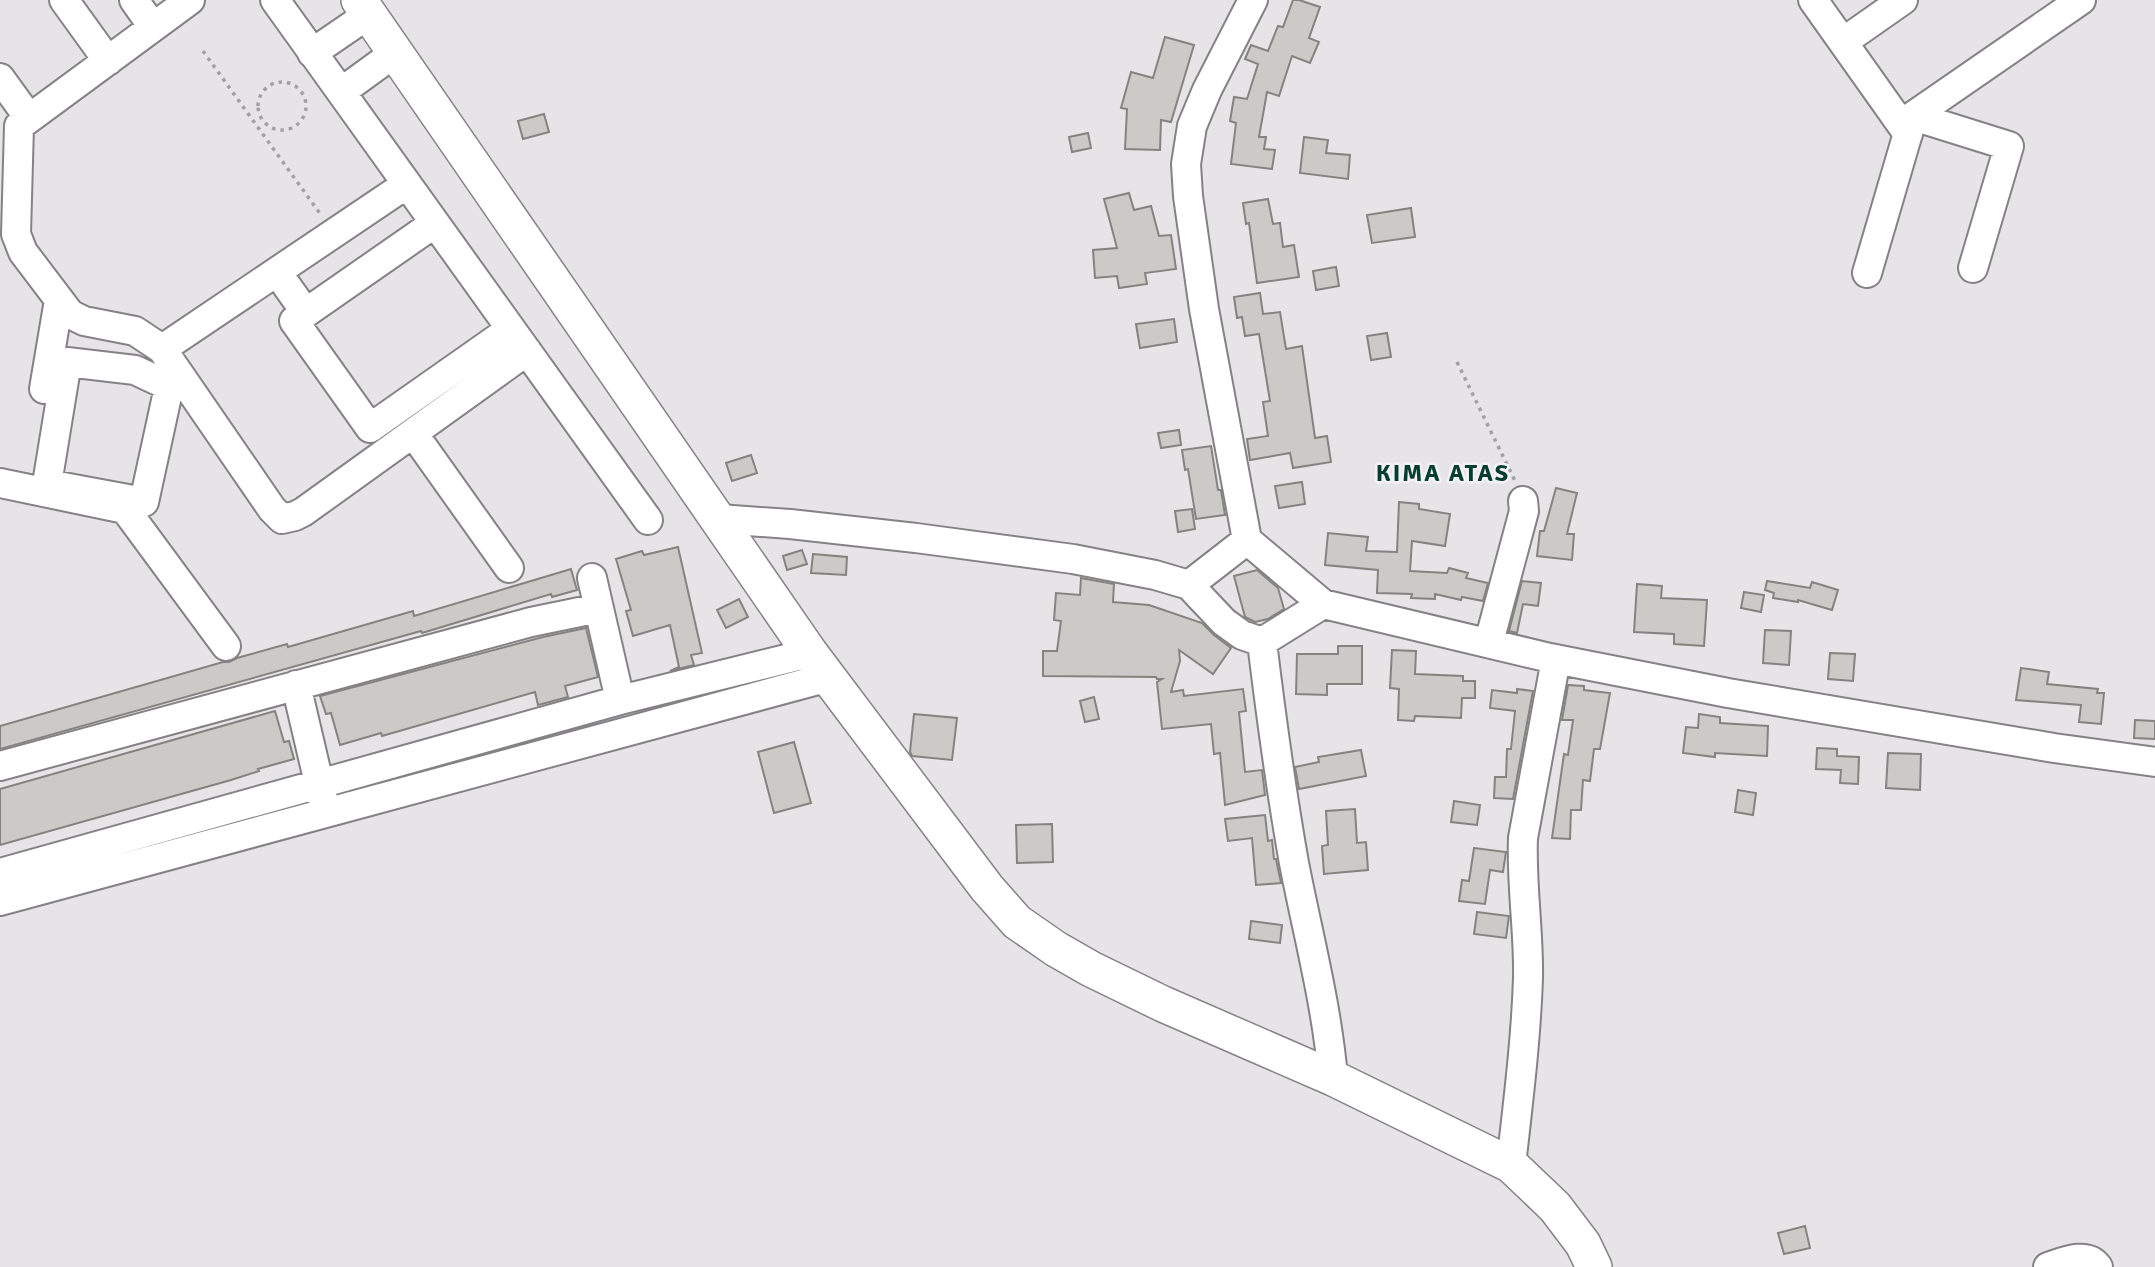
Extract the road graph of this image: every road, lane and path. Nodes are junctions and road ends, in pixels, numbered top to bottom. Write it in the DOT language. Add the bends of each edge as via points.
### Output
graph roads {
  1 [pos="64,0"];
  2 [pos="131,0"];
  3 [pos="190,0"];
  4 [pos="275,0"];
  5 [pos="1253,0"];
  6 [pos="1814,0"];
  7 [pos="1903,0"];
  8 [pos="2081,0"];
  9 [pos="364,7"];
  10 [pos="153,27"];
  11 [pos="1843,42"];
  12 [pos="203,51"];
  13 [pos="396,52"];
  14 [pos="312,53"];
  15 [pos="108,61"];
  16 [pos="0,78"];
  17 [pos="341,92"];
  18 [pos="16,121"];
  19 [pos="262,121"];
  20 [pos="258,125"];
  21 [pos="1910,125"];
  22 [pos="407,184"];
  23 [pos="322,217"];
  24 [pos="435,223"];
  25 [pos="8,233"];
  26 [pos="1973,268"];
  27 [pos="277,272"];
  28 [pos="1867,273"];
  29 [pos="59,300"];
  30 [pos="306,313"];
  31 [pos="93,323"];
  32 [pos="519,340"];
  33 [pos="1457,362"];
  34 [pos="76,371"];
  35 [pos="168,374"];
  36 [pos="382,419"];
  37 [pos="406,438"];
  38 [pos="0,483"];
  39 [pos="27,488"];
  40 [pos="1523,500"];
  41 [pos="719,519"];
  42 [pos="648,520"];
  43 [pos="1247,540"];
  44 [pos="509,568"];
  45 [pos="592,578"];
  46 [pos="1189,585"];
  47 [pos="1323,604"];
  48 [pos="599,608"];
  49 [pos="1262,642"];
  50 [pos="1489,642"];
  51 [pos="226,646"];
  52 [pos="1556,659"];
  53 [pos="819,665"];
  54 [pos="296,685"];
  55 [pos="620,700"];
  56 [pos="2155,762"];
  57 [pos="0,766"];
  58 [pos="319,783"];
  59 [pos="326,813"];
  60 [pos="19,877"];
  61 [pos="0,901"];
  62 [pos="1333,1078"];
  63 [pos="1511,1165"];
  64 [pos="1594,1267"];
  65 [pos="2048,1267"];
  66 [pos="2098,1267"];
  1 -- 15 [label="street"];
  2 -- 10 [label="street"];
  3 -- 10 [label="street"];
  4 -- 14 [label="street"];
  5 -- 43 [label="street" via="1192,126 1186,164 1204,309"];
  6 -- 11 [label="street"];
  7 -- 11 [label="street"];
  8 -- 21 [label="street"];
  9 -- 13 [label="main road"];
  9 -- 14 [label="street"];
  10 -- 15 [label="street"];
  11 -- 21 [label="street"];
  12 -- 20 [label="path"];
  13 -- 17 [label="street"];
  13 -- 41 [label="main road"];
  14 -- 17 [label="street"];
  15 -- 18 [label="street"];
  16 -- 18 [label="street"];
  17 -- 22 [label="street"];
  18 -- 25 [label="street"];
  19 -- 19 [label="path" via="257,106 267,86 282,81 302,91 307,105 297,125 283,130"];
  19 -- 20 [label="path"];
  20 -- 23 [label="path"];
  21 -- 26 [label="street" via="2009,146"];
  21 -- 28 [label="street"];
  22 -- 24 [label="street"];
  22 -- 27 [label="street"];
  24 -- 30 [label="street"];
  24 -- 32 [label="street"];
  25 -- 29 [label="street"];
  27 -- 30 [label="street"];
  27 -- 35 [label="street"];
  29 -- 31 [label="street" via="69,314"];
  29 -- 39 [label="street"];
  30 -- 36 [label="street" via="294,321 370,428"];
  31 -- 34 [label="street"];
  31 -- 35 [label="street" via="135,331"];
  32 -- 36 [label="street"];
  32 -- 37 [label="street"];
  32 -- 42 [label="street"];
  33 -- 40 [label="path"];
  34 -- 35 [label="street"];
  34 -- 35 [label="street" via="47,484 144,502"];
  35 -- 37 [label="street" via="282,519 303,512"];
  36 -- 37 [label="street"];
  37 -- 44 [label="street"];
  38 -- 39 [label="street"];
  39 -- 51 [label="street" via="125,509"];
  40 -- 50 [label="street" via="1524,511"];
  41 -- 46 [label="street" via="1073,559"];
  41 -- 53 [label="main road"];
  43 -- 46 [label="street"];
  43 -- 47 [label="street"];
  45 -- 48 [label="street"];
  46 -- 49 [label="street" via="1224,622"];
  47 -- 49 [label="street"];
  47 -- 50 [label="street"];
  48 -- 54 [label="street"];
  48 -- 55 [label="street"];
  49 -- 62 [label="street" via="1294,863"];
  50 -- 52 [label="street"];
  52 -- 56 [label="street" via="1728,693"];
  52 -- 63 [label="street" via="1523,838 1528,977"];
  53 -- 55 [label="street"];
  53 -- 59 [label="street"];
  53 -- 62 [label="main road" via="1017,922 1091,969"];
  54 -- 57 [label="street"];
  54 -- 58 [label="street"];
  55 -- 58 [label="street"];
  58 -- 59 [label="street"];
  58 -- 60 [label="street"];
  59 -- 60 [label="street"];
  60 -- 61 [label="street"];
  62 -- 63 [label="main road"];
  63 -- 64 [label="main road" via="1555,1208 1583,1244"];
  65 -- 66 [label="street" via="2086,1258"];
}
